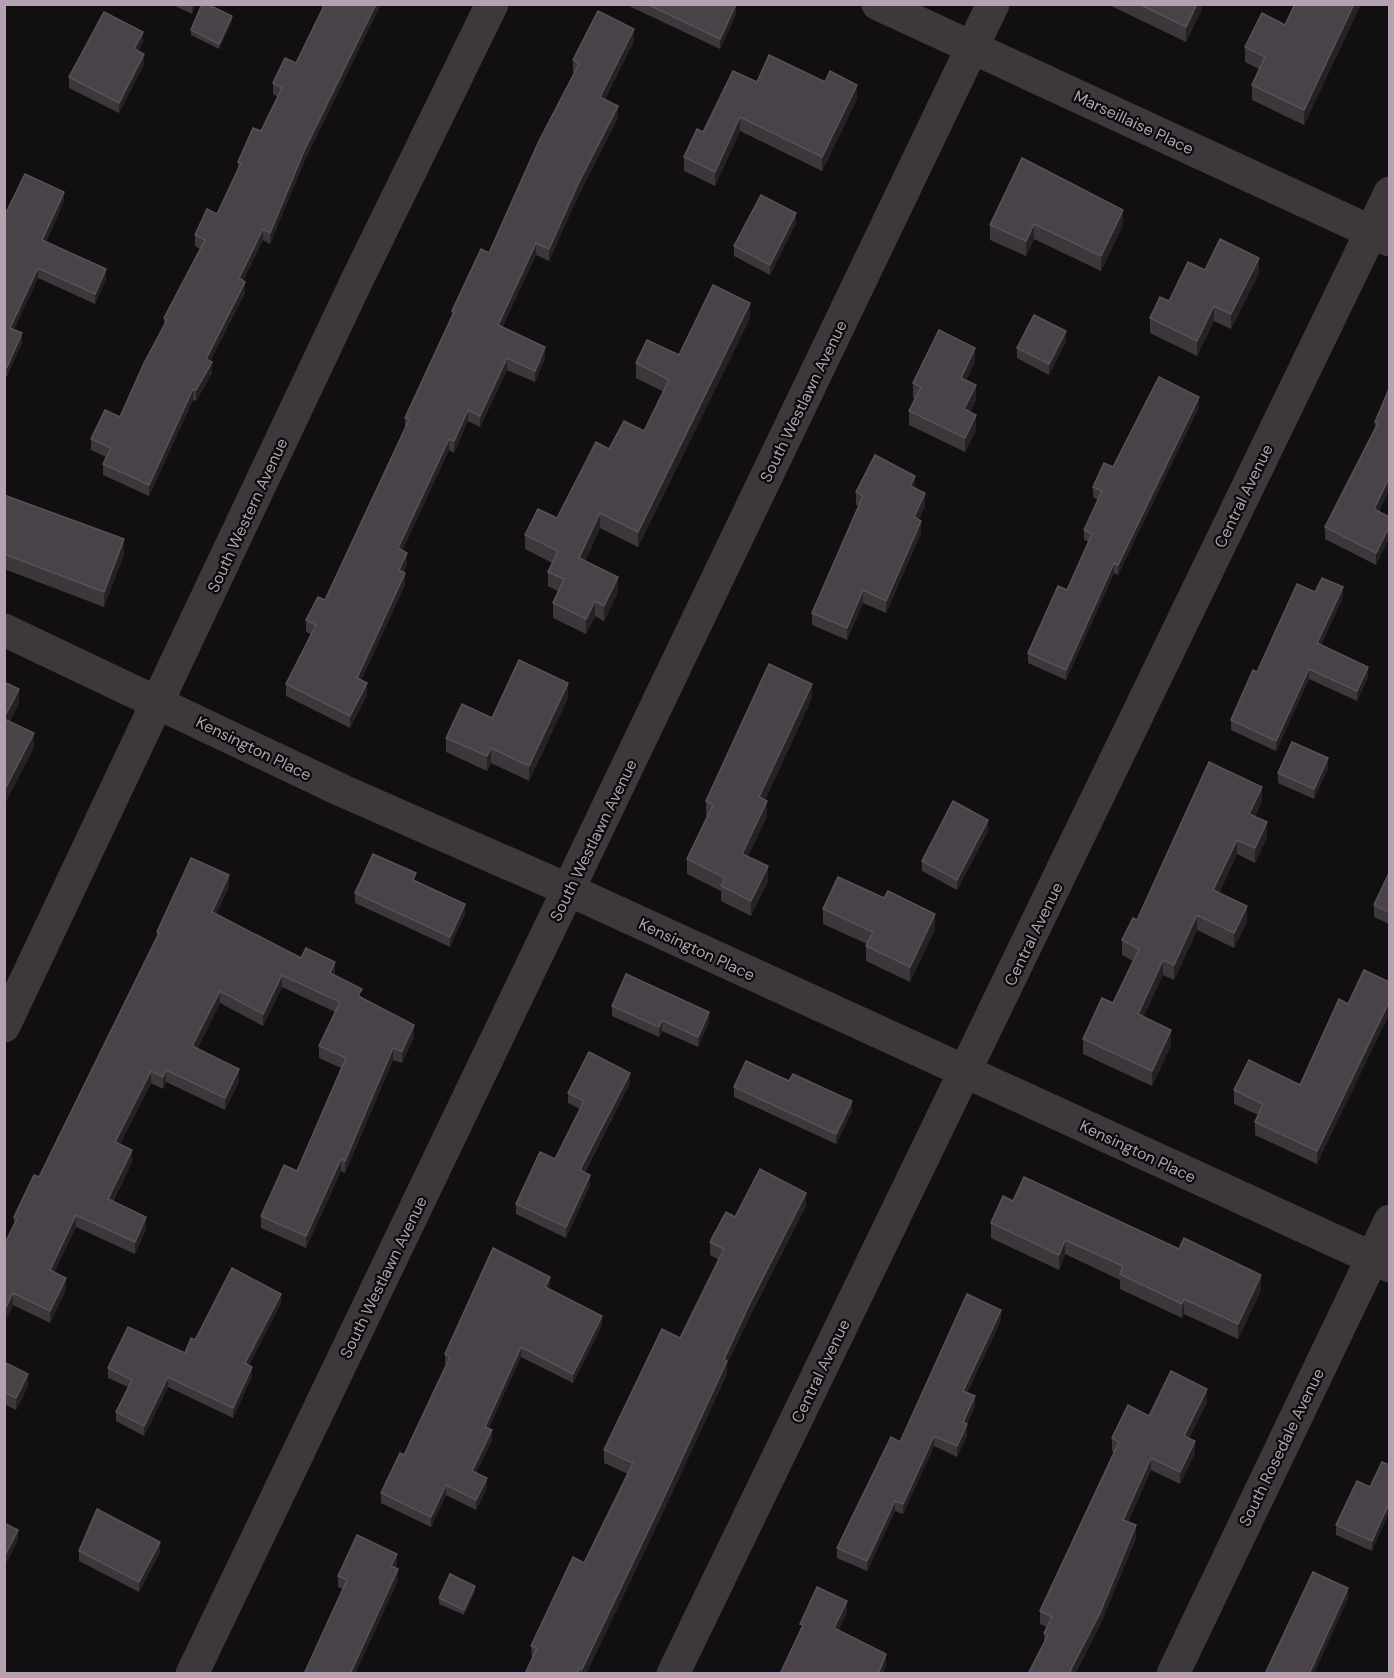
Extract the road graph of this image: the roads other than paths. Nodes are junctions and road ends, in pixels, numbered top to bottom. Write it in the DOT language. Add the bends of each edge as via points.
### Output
graph roads {
  1 [pos="492,4"];
  2 [pos="878,4"];
  3 [pos="993,4"];
  4 [pos="972,48"];
  5 [pos="1389,193"];
  6 [pos="1380,236"];
  7 [pos="4,630"];
  8 [pos="158,702"];
  9 [pos="569,890"];
  10 [pos="4,1026"];
  11 [pos="966,1072"];
  12 [pos="1389,1221"];
  13 [pos="1381,1262"];
  14 [pos="192,1674"];
  15 [pos="673,1674"];
  16 [pos="1173,1674"];
  1 -- 8 [label="street, South Western Avenue"];
  2 -- 4 [label="street, Marseillaise Place"];
  3 -- 4 [label="street, South Westlawn Avenue"];
  4 -- 6 [label="street, Marseillaise Place"];
  4 -- 9 [label="street, South Westlawn Avenue"];
  5 -- 6 [label="street, Central Avenue"];
  6 -- 11 [label="street, Central Avenue"];
  7 -- 8 [label="street, Kensington Place"];
  8 -- 9 [label="street, Kensington Place" via="343,791"];
  8 -- 10 [label="street, South Western Avenue"];
  9 -- 11 [label="street, Kensington Place"];
  9 -- 14 [label="street, South Westlawn Avenue"];
  11 -- 13 [label="street, Kensington Place"];
  11 -- 15 [label="street, Central Avenue"];
  12 -- 13 [label="street, South Rosedale Avenue"];
  13 -- 16 [label="street, South Rosedale Avenue"];
}
